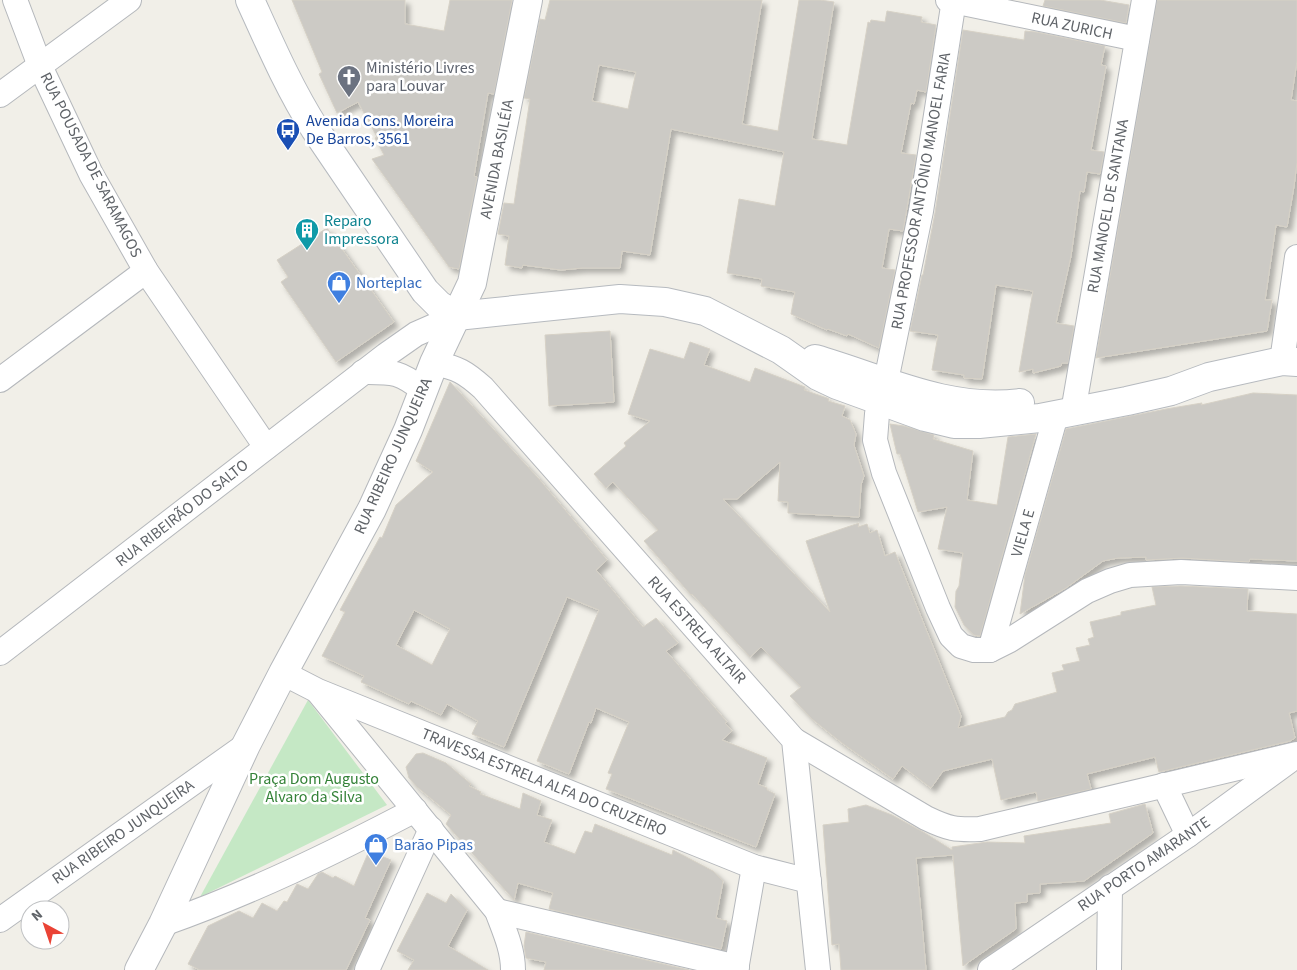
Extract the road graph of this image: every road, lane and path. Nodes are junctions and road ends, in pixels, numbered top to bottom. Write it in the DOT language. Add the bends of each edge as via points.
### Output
graph roads {
  1 [pos="15,0"];
  2 [pos="129,0"];
  3 [pos="250,0"];
  4 [pos="528,0"];
  5 [pos="952,0"];
  6 [pos="1144,0"];
  7 [pos="1137,39"];
  8 [pos="40,66"];
  9 [pos="0,95"];
  10 [pos="1297,257"];
  11 [pos="146,271"];
  12 [pos="457,316"];
  13 [pos="1290,361"];
  14 [pos="434,363"];
  15 [pos="364,372"];
  16 [pos="0,380"];
  17 [pos="423,390"];
  18 [pos="883,391"];
  19 [pos="1068,408"];
  20 [pos="266,447"];
  21 [pos="1297,578"];
  22 [pos="990,650"];
  23 [pos="0,653"];
  24 [pos="283,674"];
  25 [pos="318,691"];
  26 [pos="794,740"];
  27 [pos="246,745"];
  28 [pos="1297,755"];
  29 [pos="1164,785"];
  30 [pos="415,810"];
  31 [pos="431,829"];
  32 [pos="1188,835"];
  33 [pos="754,867"];
  34 [pos="809,881"];
  35 [pos="1110,887"];
  36 [pos="496,911"];
  37 [pos="0,920"];
  38 [pos="164,924"];
  39 [pos="736,969"];
  40 [pos="139,970"];
  41 [pos="367,970"];
  42 [pos="513,970"];
  43 [pos="818,970"];
  44 [pos="990,970"];
  45 [pos="1109,970"];
  1 -- 8 [label="street, RUA POUSADA DE SARAMAGOS"];
  2 -- 8 [label="street"];
  3 -- 12 [label="main road" via="281,68 315,129 425,291"];
  4 -- 12 [label="main road, AVENIDA BASILÉIA" via="472,282"];
  5 -- 7 [label="street, RUA ZURICH"];
  5 -- 18 [label="street, RUA PROFESSOR ANTÔNIO MANOEL FARIA" via="921,211"];
  6 -- 7 [label="street, RUA MANOEL DE SANTANA"];
  7 -- 19 [label="street, RUA MANOEL DE SANTANA"];
  8 -- 9 [label="street"];
  8 -- 11 [label="street, RUA POUSADA DE SARAMAGOS" via="91,174"];
  10 -- 13 [label="street"];
  11 -- 16 [label="street"];
  11 -- 20 [label="street, RUA POUSADA DE SARAMAGOS"];
  12 -- 14 [label="main road, RUA RIBEIRO JUNQUEIRA"];
  12 -- 15 [label="street, RUA RIBEIRÃO DO SALTO" via="416,334"];
  12 -- 18 [label="main road" via="620,299 665,302 705,310 781,350 843,367"];
  13 -- 19 [label="main road" via="1209,377 1186,377"];
  14 -- 17 [label="main road, RUA RIBEIRO JUNQUEIRA"];
  14 -- 26 [label="street, RUA ESTRELA ALTAIR" via="467,374 482,388"];
  15 -- 17 [label="street" via="391,372 409,379"];
  15 -- 20 [label="street, RUA RIBEIRÃO DO SALTO"];
  17 -- 24 [label="main road, RUA RIBEIRO JUNQUEIRA" via="372,509"];
  18 -- 19 [label="main road" via="965,404"];
  18 -- 22 [label="street, RUA PROFESSOR ANTÔNIO MANOEL FARIA" via="875,440 884,473 938,608 951,636 961,646"];
  19 -- 22 [label="street, VIELA E"];
  20 -- 23 [label="street, RUA RIBEIRÃO DO SALTO"];
  21 -- 22 [label="street" via="1181,572 1130,575 1087,591"];
  24 -- 25 [label="street, TRAVESSA ESTRELA ALFA DO CRUZEIRO"];
  24 -- 27 [label="main road"];
  25 -- 30 [label="street"];
  25 -- 33 [label="street, TRAVESSA ESTRELA ALFA DO CRUZEIRO"];
  26 -- 29 [label="street, RUA ESTRELA ALTAIR" via="946,828 980,829"];
  26 -- 34 [label="street"];
  27 -- 37 [label="street, RUA RIBEIRO JUNQUEIRA"];
  27 -- 38 [label="main road"];
  28 -- 29 [label="street, RUA ESTRELA ALTAIR"];
  28 -- 32 [label="street, RUA PORTO AMARANTE"];
  29 -- 32 [label="street"];
  30 -- 31 [label="street"];
  30 -- 38 [label="street" via="282,876"];
  31 -- 36 [label="street"];
  31 -- 41 [label="street"];
  32 -- 35 [label="street, RUA PORTO AMARANTE"];
  33 -- 34 [label="street, TRAVESSA ESTRELA ALFA DO CRUZEIRO"];
  33 -- 39 [label="street"];
  34 -- 43 [label="street"];
  35 -- 44 [label="street, RUA PORTO AMARANTE"];
  35 -- 45 [label="street"];
  36 -- 39 [label="street"];
  36 -- 42 [label="street" via="508,940"];
  38 -- 40 [label="main road"];
}
